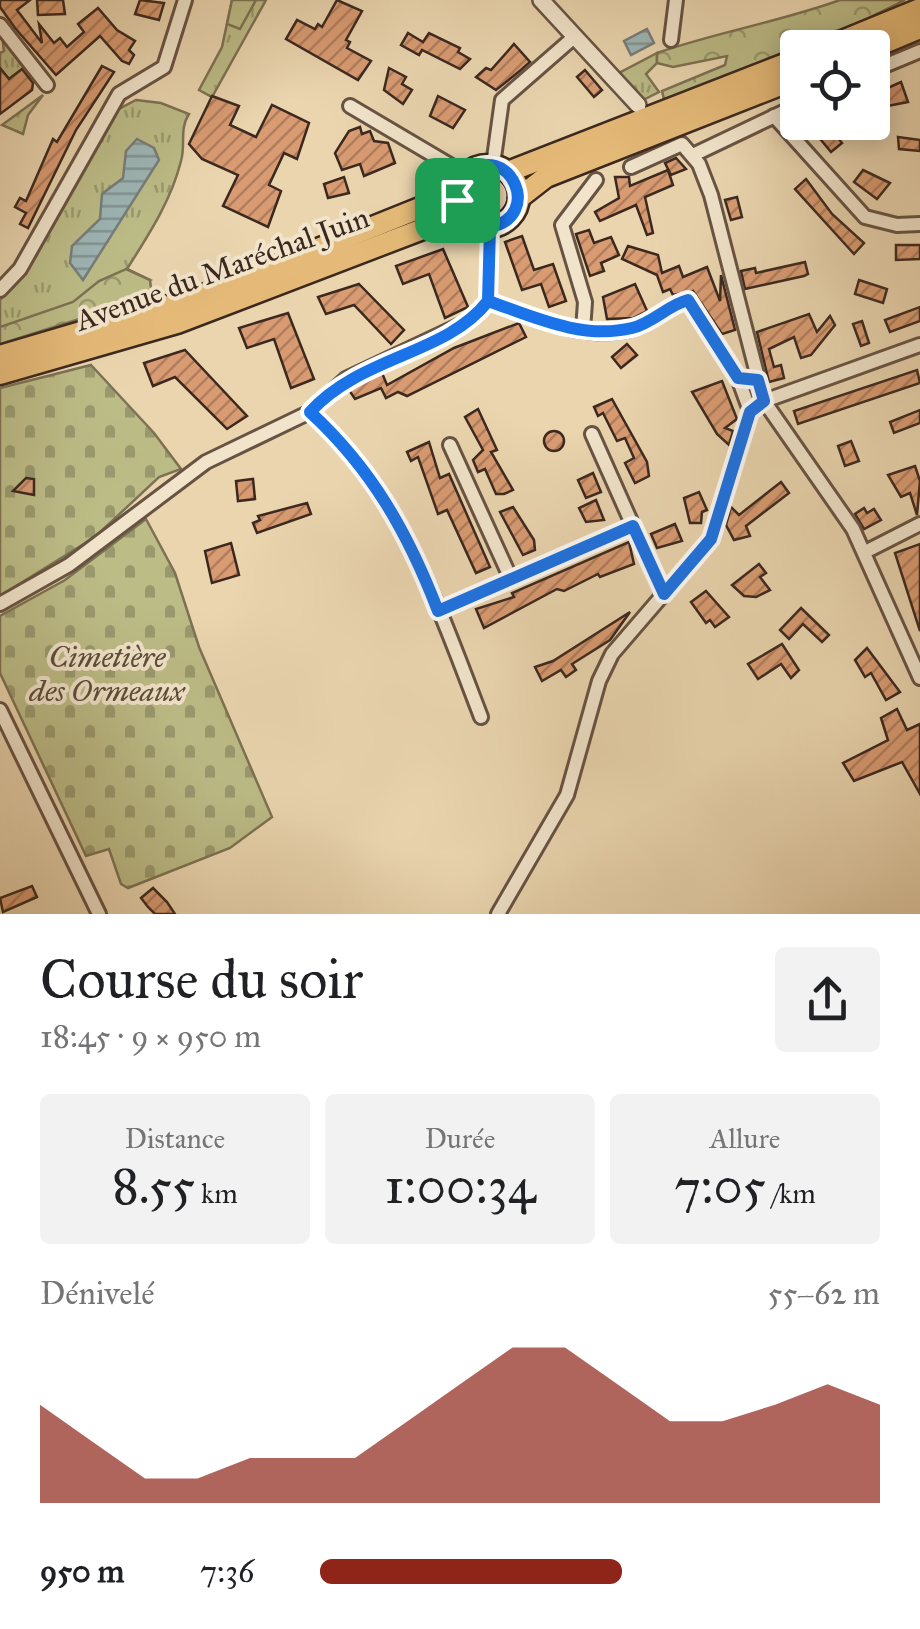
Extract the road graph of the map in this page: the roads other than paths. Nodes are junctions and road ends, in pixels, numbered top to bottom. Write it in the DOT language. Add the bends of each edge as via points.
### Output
graph roads {
  1 [pos="185,0"];
  2 [pos="541,0"];
  3 [pos="676,0"];
  4 [pos="920,9"];
  5 [pos="0,26"];
  6 [pos="920,28"];
  7 [pos="869,30"];
  8 [pos="574,38"];
  9 [pos="672,40"];
  10 [pos="890,40"];
  11 [pos="920,51"];
  12 [pos="890,64"];
  13 [pos="780,65"];
  14 [pos="47,85"];
  15 [pos="780,85"];
  16 [pos="638,105"];
  17 [pos="350,106"];
  18 [pos="780,113"];
  19 [pos="774,116"];
  20 [pos="694,155"];
  21 [pos="631,167"];
  22 [pos="500,168"];
  23 [pos="596,180"];
  24 [pos="461,183"];
  25 [pos="520,198"];
  26 [pos="462,214"];
  27 [pos="920,224"];
  28 [pos="490,227"];
  29 [pos="0,290"];
  30 [pos="488,301"];
  31 [pos="583,330"];
  32 [pos="920,345"];
  33 [pos="0,356"];
  34 [pos="0,374"];
  35 [pos="738,378"];
  36 [pos="758,380"];
  37 [pos="764,401"];
  38 [pos="310,412"];
  39 [pos="750,412"];
  40 [pos="592,434"];
  41 [pos="450,445"];
  42 [pos="920,524"];
  43 [pos="633,526"];
  44 [pos="865,552"];
  45 [pos="511,579"];
  46 [pos="664,594"];
  47 [pos="0,604"];
  48 [pos="438,611"];
  49 [pos="920,678"];
  50 [pos="0,710"];
  51 [pos="481,717"];
  52 [pos="99,914"];
  53 [pos="498,914"];
  1 -- 29 [label="street" via="164,67 120,94 20,269"];
  2 -- 8 [label="street"];
  3 -- 9 [label="street"];
  4 -- 7 [label="main road"];
  5 -- 14 [label="street"];
  6 -- 10 [label="main road"];
  8 -- 16 [label="street"];
  8 -- 22 [label="street" via="502,100"];
  11 -- 12 [label="street"];
  13 -- 22 [label="main road"];
  15 -- 25 [label="main road" via="546,178"];
  17 -- 24 [label="street"];
  18 -- 19 [label="street"];
  19 -- 20 [label="street"];
  19 -- 27 [label="street" via="865,218"];
  20 -- 21 [label="street" via="682,144"];
  20 -- 36 [label="street" via="718,217"];
  22 -- 24 [label="main road"];
  22 -- 25 [label="main road"];
  23 -- 31 [label="street" via="562,225 585,302"];
  24 -- 26 [label="main road"];
  24 -- 33 [label="main road, Avenue du Maréchal Juin" via="196,298"];
  25 -- 28 [label="main road" via="510,218"];
  26 -- 28 [label="main road"];
  26 -- 34 [label="main road, Avenue du Maréchal Juin" via="177,323"];
  28 -- 30 [label="street"];
  30 -- 31 [label="street"];
  30 -- 38 [label="street" via="460,328 346,379"];
  31 -- 35 [label="street" via="632,328 688,300"];
  32 -- 37 [label="street"];
  35 -- 36 [label="street"];
  35 -- 39 [label="street"];
  36 -- 37 [label="street"];
  37 -- 39 [label="street"];
  37 -- 44 [label="street"];
  38 -- 47 [label="street" via="195,469 69,565"];
  38 -- 48 [label="street" via="391,506"];
  39 -- 46 [label="street" via="711,539"];
  40 -- 43 [label="street"];
  41 -- 45 [label="street"];
  42 -- 44 [label="street"];
  43 -- 45 [label="street"];
  43 -- 46 [label="street"];
  44 -- 49 [label="street"];
  45 -- 48 [label="street"];
  46 -- 53 [label="street" via="612,654 567,795"];
  48 -- 51 [label="street"];
  50 -- 52 [label="street"];
}
